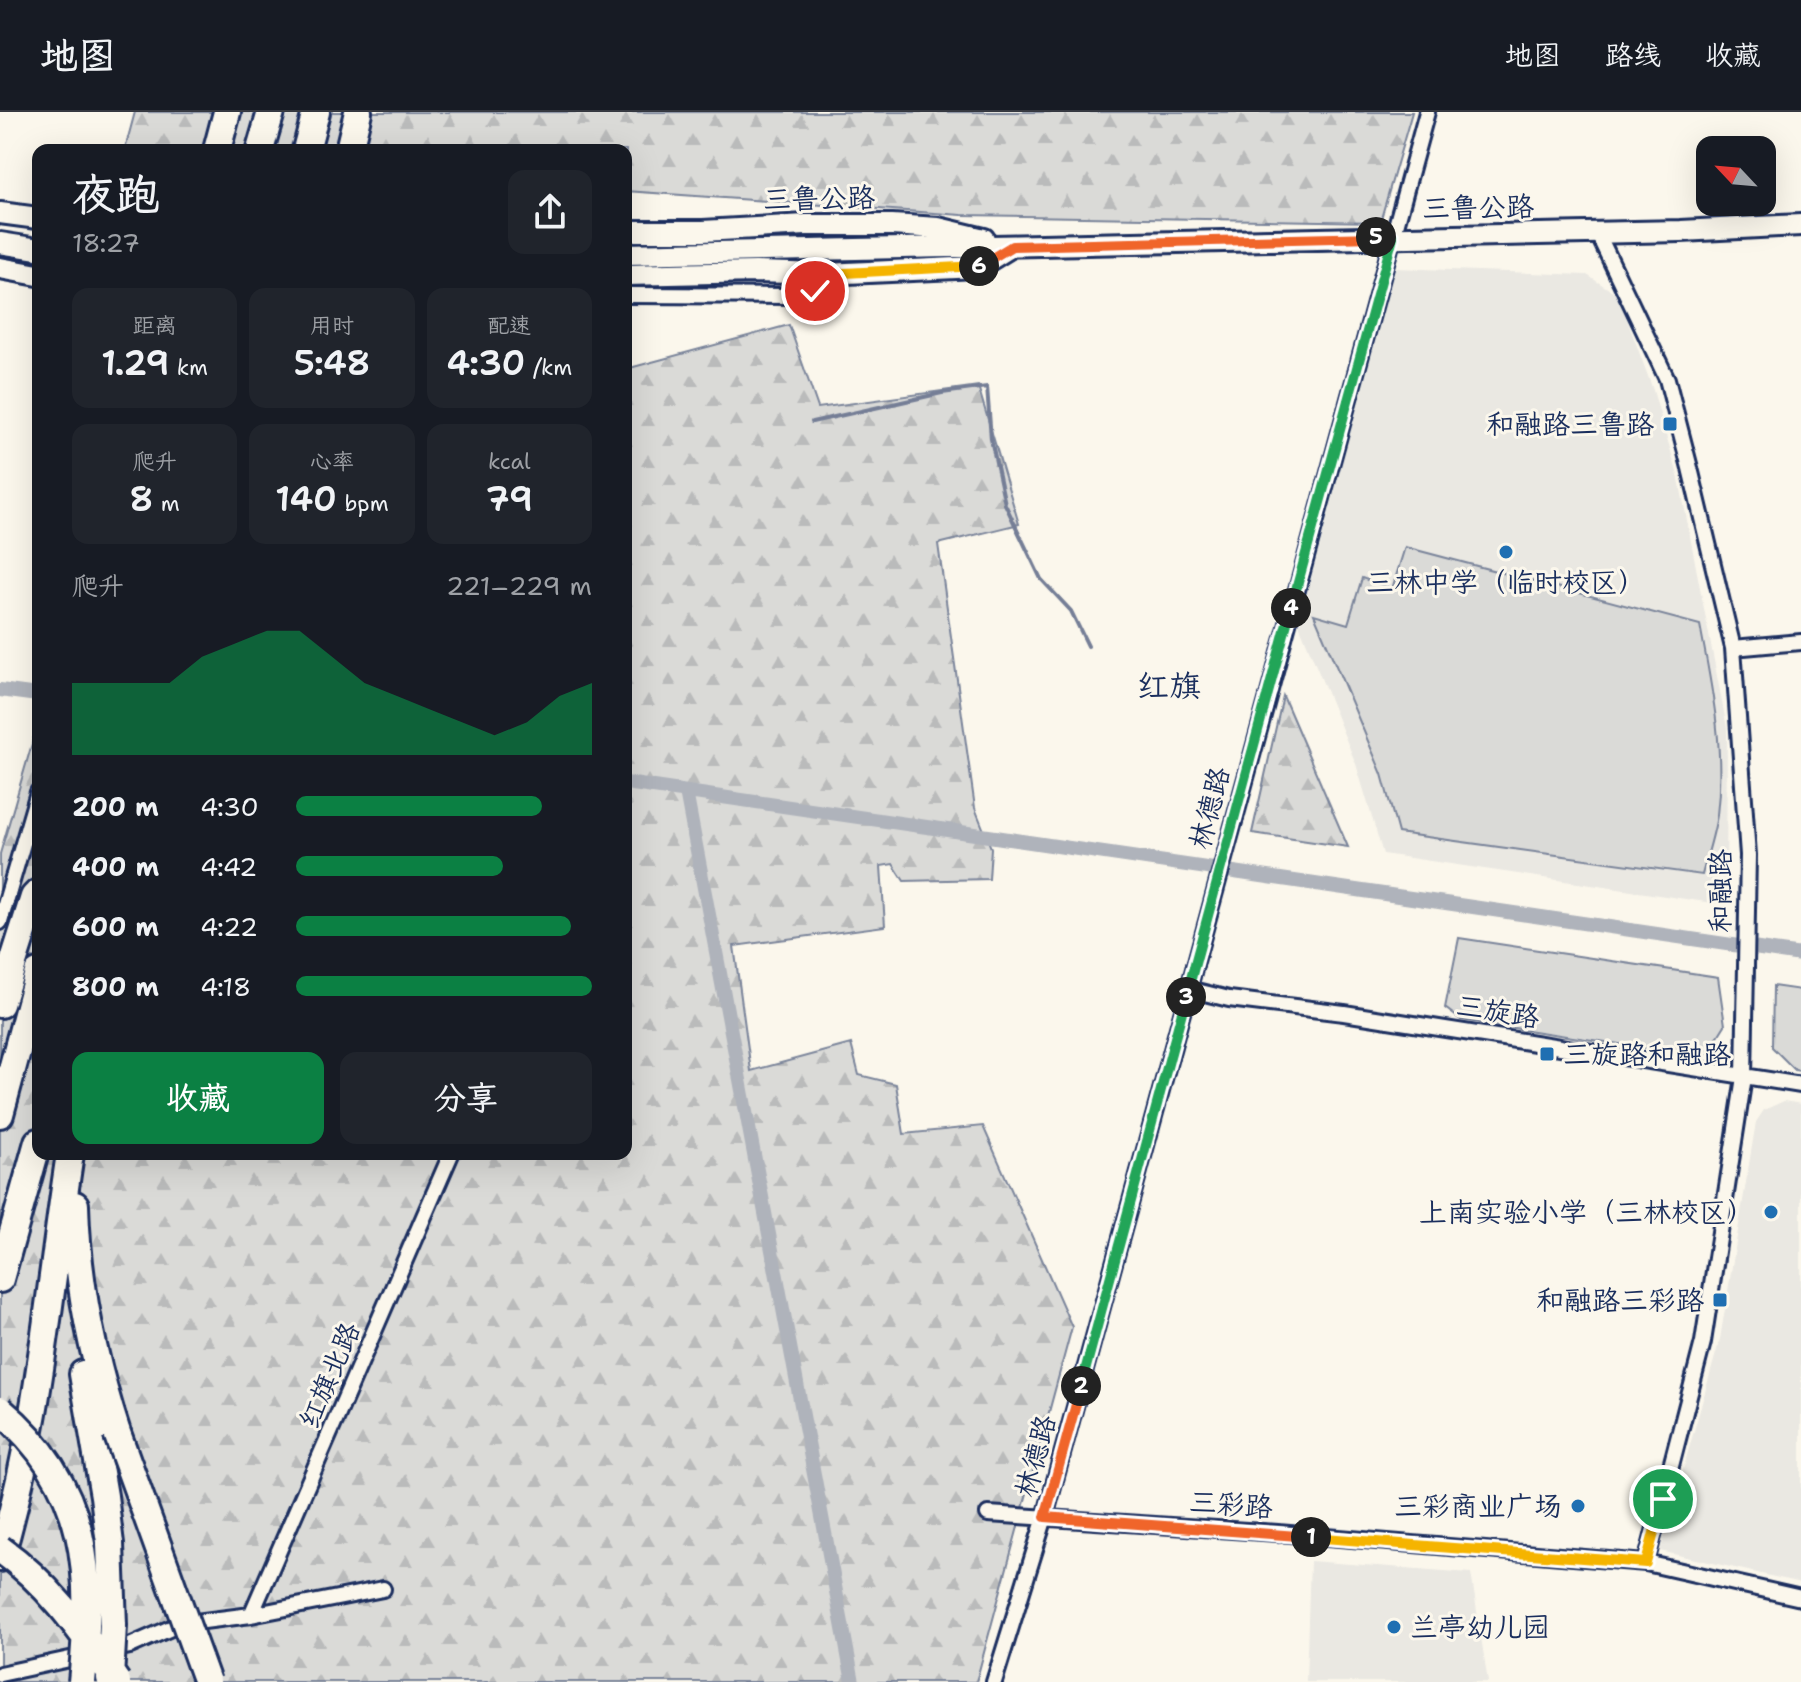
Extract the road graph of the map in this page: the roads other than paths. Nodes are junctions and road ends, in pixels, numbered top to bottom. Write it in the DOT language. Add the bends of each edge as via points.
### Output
graph roads {
  1 [pos="227,112"];
  2 [pos="271,112"];
  3 [pos="316,112"];
  4 [pos="358,112"];
  5 [pos="1427,112"];
  6 [pos="219,144"];
  7 [pos="262,144"];
  8 [pos="308,144"];
  9 [pos="350,144"];
  10 [pos="0,213"];
  11 [pos="32,217"];
  12 [pos="1801,225"];
  13 [pos="632,231"];
  14 [pos="1597,232"];
  15 [pos="1393,237"];
  16 [pos="0,243"];
  17 [pos="1012,246"];
  18 [pos="32,248"];
  19 [pos="632,254"];
  20 [pos="0,268"];
  21 [pos="32,274"];
  22 [pos="825,274"];
  23 [pos="632,275"];
  24 [pos="632,295"];
  25 [pos="1801,642"];
  26 [pos="1733,648"];
  27 [pos="32,813"];
  28 [pos="32,903"];
  29 [pos="0,922"];
  30 [pos="1188,989"];
  31 [pos="32,995"];
  32 [pos="0,1004"];
  33 [pos="1744,1077"];
  34 [pos="1801,1085"];
  35 [pos="0,1114"];
  36 [pos="33,1160"];
  37 [pos="70,1160"];
  38 [pos="73,1160"];
  39 [pos="448,1160"];
  40 [pos="80,1277"];
  41 [pos="0,1279"];
  42 [pos="0,1410"];
  43 [pos="988,1514"];
  44 [pos="1045,1517"];
  45 [pos="0,1549"];
  46 [pos="0,1558"];
  47 [pos="1646,1563"];
  48 [pos="383,1589"];
  49 [pos="1801,1598"];
  50 [pos="251,1615"];
  51 [pos="0,1674"];
  52 [pos="82,1682"];
  53 [pos="110,1682"];
  54 [pos="117,1682"];
  55 [pos="207,1682"];
  56 [pos="994,1682"];
  1 -- 6 [label="highway"];
  2 -- 7 [label="highway"];
  3 -- 8 [label="highway"];
  4 -- 9 [label="highway"];
  5 -- 15 [label="street, 林德路"];
  10 -- 11 [label="main road"];
  12 -- 14 [label="main road, 三鲁公路"];
  13 -- 17 [label="main road, 三鲁公路" via="892,225 938,228"];
  14 -- 15 [label="main road, 三鲁公路"];
  14 -- 26 [label="street, 和融路" via="1667,379"];
  15 -- 17 [label="main road, 三鲁公路"];
  15 -- 30 [label="street, 林德路"];
  16 -- 18 [label="main road"];
  17 -- 19 [label="main road, 三鲁公路"];
  17 -- 22 [label="main road" via="978,267"];
  20 -- 21 [label="main road"];
  22 -- 23 [label="main road"];
  22 -- 24 [label="street" via="815,291 796,296"];
  25 -- 26 [label="street"];
  26 -- 33 [label="street, 和融路" via="1748,855"];
  27 -- 29 [label="street"];
  28 -- 32 [label="highway"];
  30 -- 33 [label="street, 三旋路"];
  30 -- 44 [label="street, 林德路"];
  31 -- 35 [label="highway"];
  33 -- 34 [label="street, 三旋路"];
  33 -- 47 [label="street, 和融路" via="1703,1342"];
  36 -- 41 [label="highway"];
  37 -- 46 [label="highway" via="32,1418"];
  38 -- 40 [label="highway"];
  39 -- 50 [label="street, 红旗北路"];
  40 -- 53 [label="highway, bridge" via="71,1306 110,1544"];
  40 -- 55 [label="highway, bridge" via="95,1361 117,1433"];
  42 -- 52 [label="highway, bridge" via="47,1459 73,1514 87,1592"];
  43 -- 44 [label="street, 三彩路"];
  44 -- 47 [label="street, 三彩路"];
  44 -- 56 [label="street, 林德路"];
  45 -- 54 [label="highway, bridge" via="52,1594"];
  47 -- 49 [label="street, 三彩路"];
  48 -- 50 [label="street"];
  50 -- 51 [label="street" via="180,1624 130,1646"];
}
